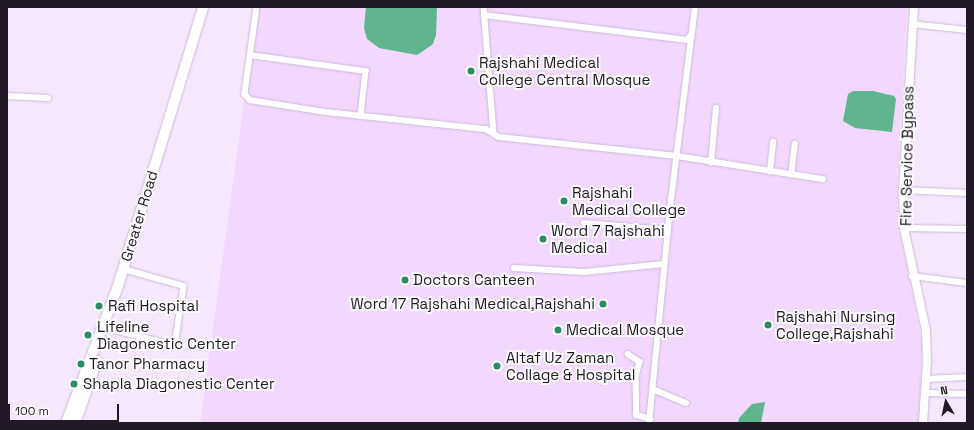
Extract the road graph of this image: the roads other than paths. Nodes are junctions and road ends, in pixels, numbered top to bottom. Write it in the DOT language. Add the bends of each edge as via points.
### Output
graph roads {
  1 [pos="203,7"];
  2 [pos="210,7"];
  3 [pos="257,7"];
  4 [pos="484,7"];
  5 [pos="695,7"];
  6 [pos="914,7"];
  7 [pos="484,15"];
  8 [pos="912,24"];
  9 [pos="967,30"];
  10 [pos="199,31"];
  11 [pos="690,36"];
  12 [pos="250,55"];
  13 [pos="7,96"];
  14 [pos="48,98"];
  15 [pos="716,108"];
  16 [pos="360,116"];
  17 [pos="494,134"];
  18 [pos="773,142"];
  19 [pos="795,144"];
  20 [pos="677,156"];
  21 [pos="711,163"];
  22 [pos="770,172"];
  23 [pos="791,174"];
  24 [pos="823,179"];
  25 [pos="150,185"];
  26 [pos="903,190"];
  27 [pos="967,193"];
  28 [pos="584,223"];
  29 [pos="904,228"];
  30 [pos="967,229"];
  31 [pos="667,230"];
  32 [pos="664,264"];
  33 [pos="514,268"];
  34 [pos="128,270"];
  35 [pos="912,276"];
  36 [pos="967,283"];
  37 [pos="110,315"];
  38 [pos="108,328"];
  39 [pos="628,354"];
  40 [pos="967,377"];
  41 [pos="926,379"];
  42 [pos="652,389"];
  43 [pos="926,393"];
  44 [pos="967,394"];
  45 [pos="686,403"];
  46 [pos="649,421"];
  47 [pos="66,423"];
  48 [pos="75,423"];
  49 [pos="923,423"];
  1 -- 10 [label="highway, Greater Road"];
  2 -- 10 [label="highway, Greater Road"];
  3 -- 12 [label="street"];
  4 -- 7 [label="street"];
  5 -- 11 [label="street"];
  6 -- 8 [label="main road, Fire Service Bypass"];
  7 -- 11 [label="street" via="687,40"];
  7 -- 17 [label="street"];
  8 -- 9 [label="street"];
  8 -- 26 [label="main road, Fire Service Bypass"];
  10 -- 25 [label="highway, Greater Road"];
  11 -- 20 [label="street"];
  12 -- 16 [label="street" via="245,94 250,100"];
  12 -- 16 [label="street" via="366,71"];
  13 -- 14 [label="street"];
  15 -- 21 [label="street"];
  16 -- 17 [label="street" via="486,129"];
  17 -- 20 [label="street"];
  18 -- 22 [label="street"];
  19 -- 23 [label="street"];
  20 -- 21 [label="street"];
  20 -- 31 [label="street"];
  21 -- 22 [label="street"];
  22 -- 23 [label="street"];
  23 -- 24 [label="street"];
  25 -- 34 [label="highway, Greater Road"];
  25 -- 37 [label="highway, Greater Road"];
  26 -- 27 [label="street"];
  26 -- 29 [label="main road, Fire Service Bypass"];
  28 -- 31 [label="street"];
  29 -- 30 [label="street"];
  29 -- 35 [label="main road, Fire Service Bypass"];
  31 -- 32 [label="street"];
  32 -- 33 [label="street" via="584,272"];
  32 -- 42 [label="street"];
  34 -- 37 [label="highway, Greater Road"];
  34 -- 38 [label="street" via="184,286 175,346"];
  35 -- 36 [label="street"];
  35 -- 41 [label="main road, Fire Service Bypass" via="926,331"];
  37 -- 38 [label="highway, Greater Road"];
  37 -- 47 [label="highway, Greater Road"];
  38 -- 48 [label="highway, Greater Road"];
  39 -- 46 [label="street" via="640,362 636,376 638,414"];
  40 -- 41 [label="street"];
  41 -- 43 [label="main road, Fire Service Bypass"];
  42 -- 45 [label="street"];
  42 -- 46 [label="street"];
  43 -- 44 [label="street"];
  43 -- 49 [label="main road, Fire Service Bypass"];
}
